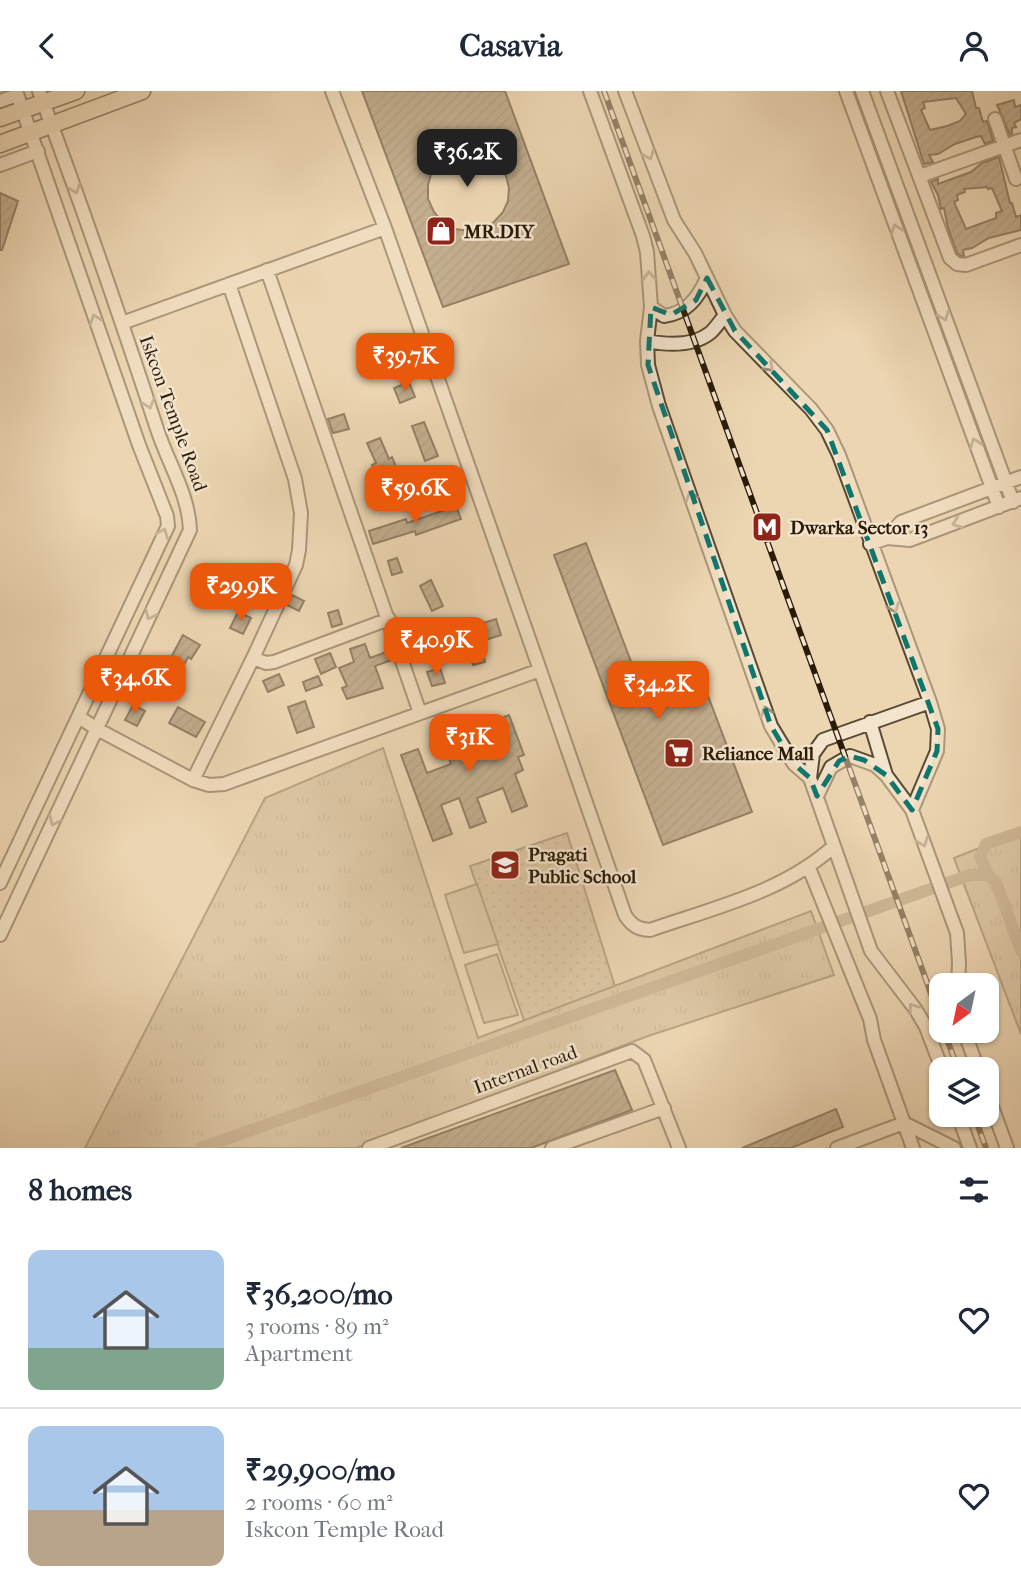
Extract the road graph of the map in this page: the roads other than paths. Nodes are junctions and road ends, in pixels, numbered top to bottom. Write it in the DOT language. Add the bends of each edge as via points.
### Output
graph roads {
  1 [pos="76,91"];
  2 [pos="142,91"];
  3 [pos="332,91"];
  4 [pos="590,91"];
  5 [pos="625,91"];
  6 [pos="846,91"];
  7 [pos="862,91"];
  8 [pos="887,91"];
  9 [pos="41,97"];
  10 [pos="19,98"];
  11 [pos="0,101"];
  12 [pos="0,118"];
  13 [pos="996,119"];
  14 [pos="51,125"];
  15 [pos="30,133"];
  16 [pos="1021,140"];
  17 [pos="0,144"];
  18 [pos="1005,146"];
  19 [pos="38,151"];
  20 [pos="0,165"];
  21 [pos="920,176"];
  22 [pos="1016,179"];
  23 [pos="386,228"];
  24 [pos="1021,245"];
  25 [pos="267,270"];
  26 [pos="707,278"];
  27 [pos="229,284"];
  28 [pos="651,307"];
  29 [pos="725,315"];
  30 [pos="122,323"];
  31 [pos="647,341"];
  32 [pos="1021,477"];
  33 [pos="1005,483"];
  34 [pos="992,488"];
  35 [pos="1017,500"];
  36 [pos="999,507"];
  37 [pos="887,538"];
  38 [pos="870,544"];
  39 [pos="389,619"];
  40 [pos="253,658"];
  41 [pos="540,670"];
  42 [pos="930,702"];
  43 [pos="420,713"];
  44 [pos="79,717"];
  45 [pos="870,722"];
  46 [pos="97,729"];
  47 [pos="887,775"];
  48 [pos="810,778"];
  49 [pos="192,780"];
  50 [pos="817,796"];
  51 [pos="912,810"];
  52 [pos="834,846"];
  53 [pos="809,868"];
  54 [pos="0,883"];
  55 [pos="0,935"];
  56 [pos="958,973"];
  57 [pos="937,1057"];
  58 [pos="664,1108"];
  59 [pos="904,1123"];
  60 [pos="999,1126"];
  61 [pos="962,1127"];
  62 [pos="399,1142"];
  63 [pos="864,1143"];
  64 [pos="369,1148"];
  65 [pos="552,1148"];
  66 [pos="679,1148"];
  67 [pos="837,1148"];
  68 [pos="913,1148"];
  69 [pos="954,1148"];
  70 [pos="970,1148"];
  71 [pos="1007,1148"];
  1 -- 9 [label="main road"];
  2 -- 14 [label="main road"];
  3 -- 23 [label="street"];
  28 -- 4 [label="street, one-way" via="643,236"];
  5 -- 26 [label="street, one-way" via="674,220"];
  34 -- 6 [label="street, one-way"];
  7 -- 33 [label="street, one-way"];
  8 -- 21 [label="street"];
  9 -- 10 [label="main road"];
  9 -- 14 [label="street, Iskcon Temple Road"];
  10 -- 11 [label="street"];
  10 -- 12 [label="main road"];
  10 -- 15 [label="street"];
  13 -- 18 [label="street"];
  14 -- 15 [label="main road"];
  14 -- 30 [label="street, Iskcon Temple Road, one-way"];
  15 -- 17 [label="main road"];
  15 -- 19 [label="street"];
  16 -- 18 [label="street"];
  18 -- 21 [label="street"];
  18 -- 22 [label="street"];
  19 -- 20 [label="street"];
  44 -- 19 [label="street, one-way" via="167,526 167,516"];
  21 -- 24 [label="street" via="950,258 957,264 966,265"];
  23 -- 25 [label="street"];
  23 -- 41 [label="street"];
  25 -- 27 [label="street"];
  25 -- 39 [label="street"];
  26 -- 28 [label="street" via="696,300 671,315 664,316"];
  26 -- 29 [label="street"];
  27 -- 30 [label="street"];
  27 -- 40 [label="street" via="290,465 301,513 296,565"];
  28 -- 31 [label="street"];
  29 -- 31 [label="street" via="709,334 683,343 669,346"];
  29 -- 38 [label="street, one-way" via="827,430"];
  30 -- 46 [label="street, Iskcon Temple Road, one-way" via="189,511 190,530"];
  48 -- 31 [label="street, one-way" via="793,764 771,726 659,406"];
  32 -- 33 [label="street"];
  33 -- 34 [label="street"];
  33 -- 35 [label="street"];
  34 -- 36 [label="street"];
  34 -- 37 [label="street" via="901,522"];
  35 -- 36 [label="street"];
  36 -- 37 [label="street, one-way" via="910,540"];
  37 -- 38 [label="street"];
  38 -- 42 [label="street, one-way"];
  39 -- 40 [label="street" via="274,661"];
  39 -- 43 [label="street"];
  40 -- 49 [label="street"];
  41 -- 43 [label="street"];
  41 -- 53 [label="street" via="631,925 650,930 771,887"];
  42 -- 45 [label="street"];
  42 -- 51 [label="street" via="937,751"];
  43 -- 49 [label="street" via="224,784"];
  44 -- 46 [label="street"];
  44 -- 54 [label="street"];
  45 -- 47 [label="street"];
  45 -- 48 [label="street" via="823,740 813,754"];
  46 -- 49 [label="street"];
  46 -- 55 [label="street, Iskcon Temple Road, one-way"];
  47 -- 50 [label="street" via="850,756 831,767"];
  47 -- 51 [label="street"];
  48 -- 50 [label="street"];
  50 -- 52 [label="street"];
  51 -- 56 [label="street, one-way" via="959,946"];
  52 -- 53 [label="street"];
  57 -- 52 [label="street, one-way" via="916,1010 879,964"];
  53 -- 59 [label="street" via="870,1019"];
  58 -- 62 [label="street, Internal road" via="644,1060 637,1052 628,1051"];
  58 -- 65 [label="street"];
  58 -- 66 [label="street, Internal road"];
  59 -- 63 [label="street"];
  59 -- 68 [label="street"];
  59 -- 69 [label="street"];
  60 -- 71 [label="street"];
  61 -- 70 [label="street"];
  62 -- 64 [label="street, Internal road"];
  63 -- 67 [label="street"];
}
